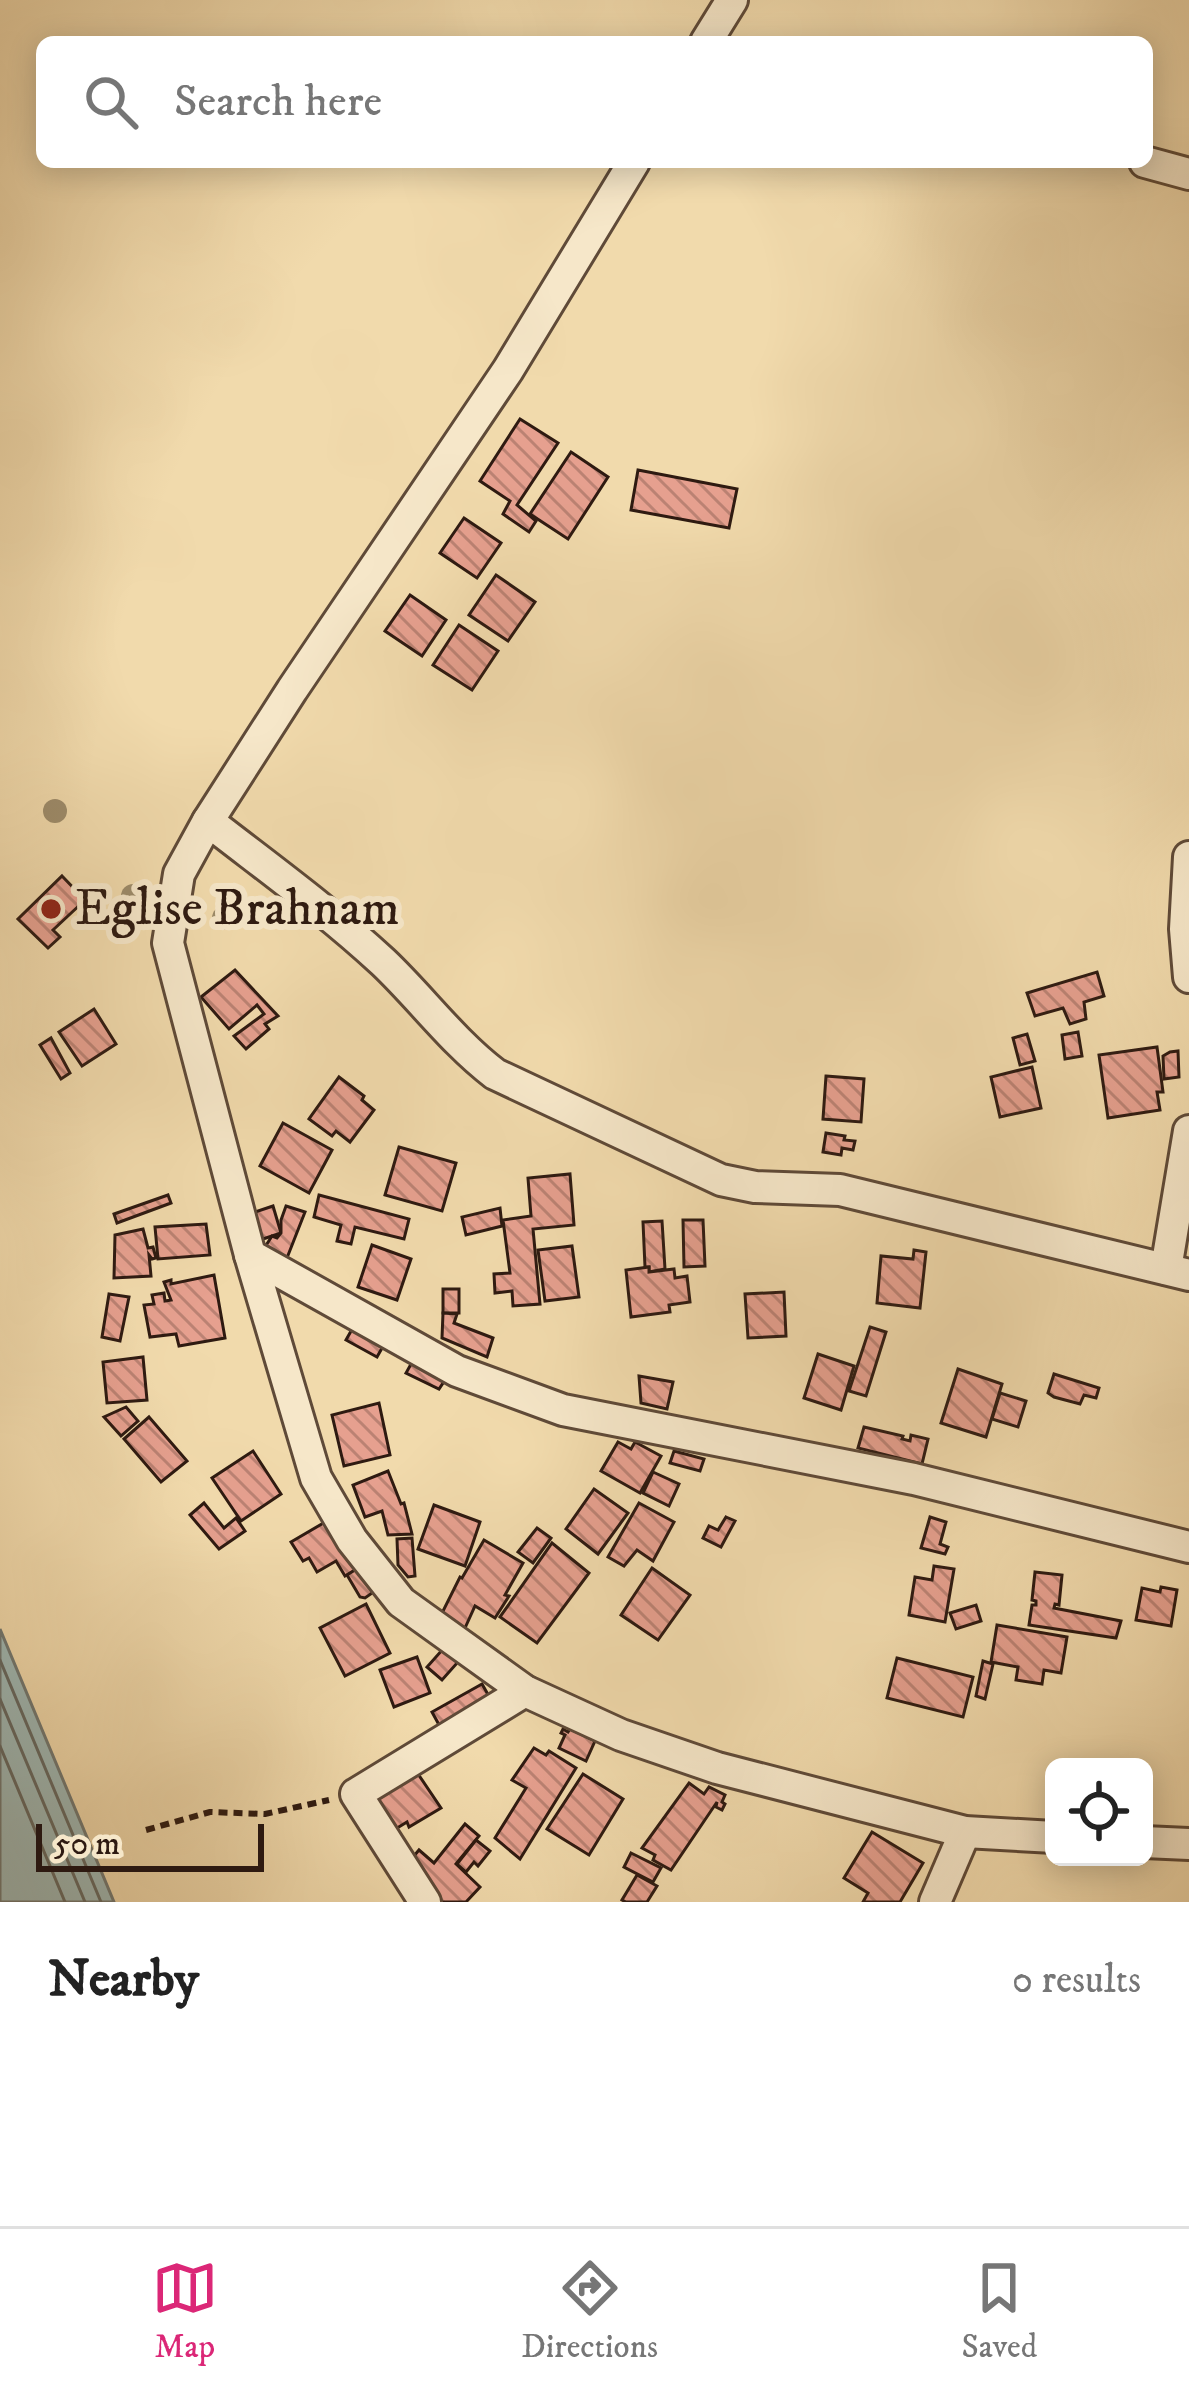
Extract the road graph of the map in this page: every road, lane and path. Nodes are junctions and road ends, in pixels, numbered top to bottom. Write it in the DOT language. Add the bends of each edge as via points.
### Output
graph roads {
  1 [pos="732,0"];
  2 [pos="711,36"];
  3 [pos="1153,164"];
  4 [pos="630,168"];
  5 [pos="1189,174"];
  6 [pos="208,821"];
  7 [pos="1189,857"];
  8 [pos="1189,977"];
  9 [pos="1189,1131"];
  10 [pos="250,1256"];
  11 [pos="1177,1272"];
  12 [pos="1189,1546"];
  13 [pos="525,1691"];
  14 [pos="356,1794"];
  15 [pos="146,1830"];
  16 [pos="965,1832"];
  17 [pos="1045,1836"];
  18 [pos="1153,1842"];
  19 [pos="1189,1844"];
  20 [pos="425,1902"];
  21 [pos="935,1902"];
  1 -- 2 [label="street"];
  3 -- 5 [label="street"];
  4 -- 6 [label="street" via="508,370"];
  6 -- 10 [label="street" via="179,874 168,943"];
  6 -- 11 [label="street" via="373,953 495,1074 721,1180 840,1190"];
  7 -- 8 [label="street"];
  9 -- 11 [label="street"];
  10 -- 12 [label="street" via="457,1371 563,1410 914,1479"];
  10 -- 13 [label="street" via="316,1478 352,1540 401,1602"];
  13 -- 14 [label="street"];
  13 -- 16 [label="street" via="717,1768"];
  14 -- 15 [label="path" via="265,1814 210,1812"];
  14 -- 20 [label="street"];
  16 -- 17 [label="street"];
  16 -- 21 [label="street"];
  18 -- 19 [label="street"];
}
